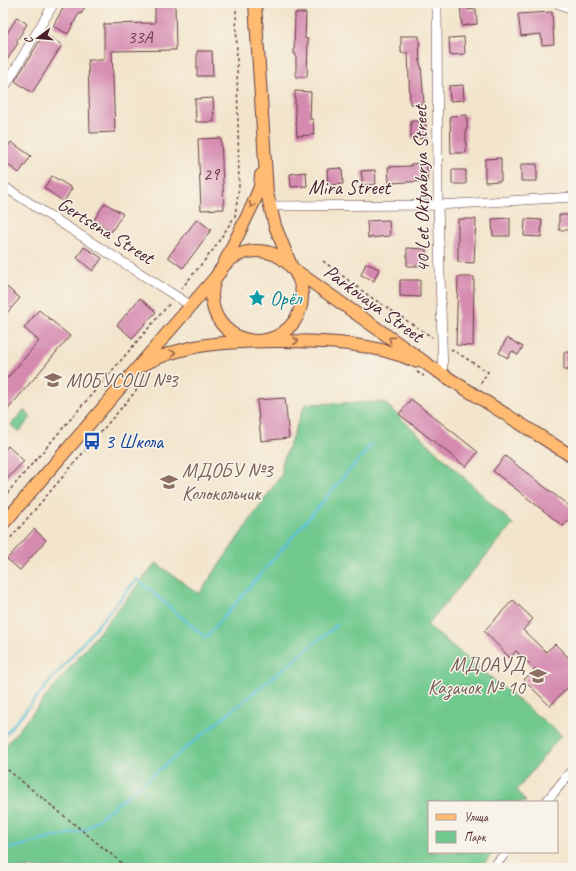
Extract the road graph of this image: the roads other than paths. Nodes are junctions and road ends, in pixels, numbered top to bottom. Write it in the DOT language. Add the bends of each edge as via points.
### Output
graph roads {
  1 [pos="54,3"];
  2 [pos="255,3"];
  3 [pos="437,3"];
  4 [pos="557,3"];
  5 [pos="573,9"];
  6 [pos="3,90"];
  7 [pos="264,154"];
  8 [pos="3,186"];
  9 [pos="573,197"];
  10 [pos="438,205"];
  11 [pos="269,206"];
  12 [pos="292,268"];
  13 [pos="220,272"];
  14 [pos="190,305"];
  15 [pos="258,341"];
  16 [pos="137,368"];
  17 [pos="435,375"];
  18 [pos="573,457"];
  19 [pos="5,517"];
  20 [pos="573,769"];
  21 [pos="547,801"];
  22 [pos="505,853"];
  23 [pos="493,868"];
  1 -- 6 [label="street"];
  2 -- 7 [label="main road"];
  3 -- 10 [label="street, 40 Let Oktyabrya Street"];
  4 -- 5 [label="street"];
  7 -- 11 [label="main road"];
  7 -- 13 [label="main road, one-way" via="260,187"];
  8 -- 14 [label="street, Gertsena Street"];
  9 -- 10 [label="street, Mira Street"];
  10 -- 11 [label="street, Mira Street"];
  10 -- 17 [label="street, 40 Let Oktyabrya Street" via="442,343"];
  11 -- 12 [label="main road"];
  12 -- 13 [label="main road" via="283,259 261,251 237,256 227,262"];
  12 -- 15 [label="main road" via="299,279 302,292 302,305 297,317 290,328 279,336"];
  17 -- 12 [label="main road, Parkovaya Street, one-way"];
  13 -- 14 [label="main road"];
  13 -- 15 [label="main road" via="214,283 212,295 218,319 236,336 248,341"];
  14 -- 16 [label="main road"];
  16 -- 15 [label="main road, one-way" via="173,352 220,343"];
  15 -- 17 [label="main road, Parkovaya Street, one-way" via="320,341 364,346 402,356"];
  16 -- 19 [label="main road"];
  17 -- 18 [label="main road, Parkovaya Street" via="474,394"];
  20 -- 21 [label="street"];
  22 -- 23 [label="street"];
}
